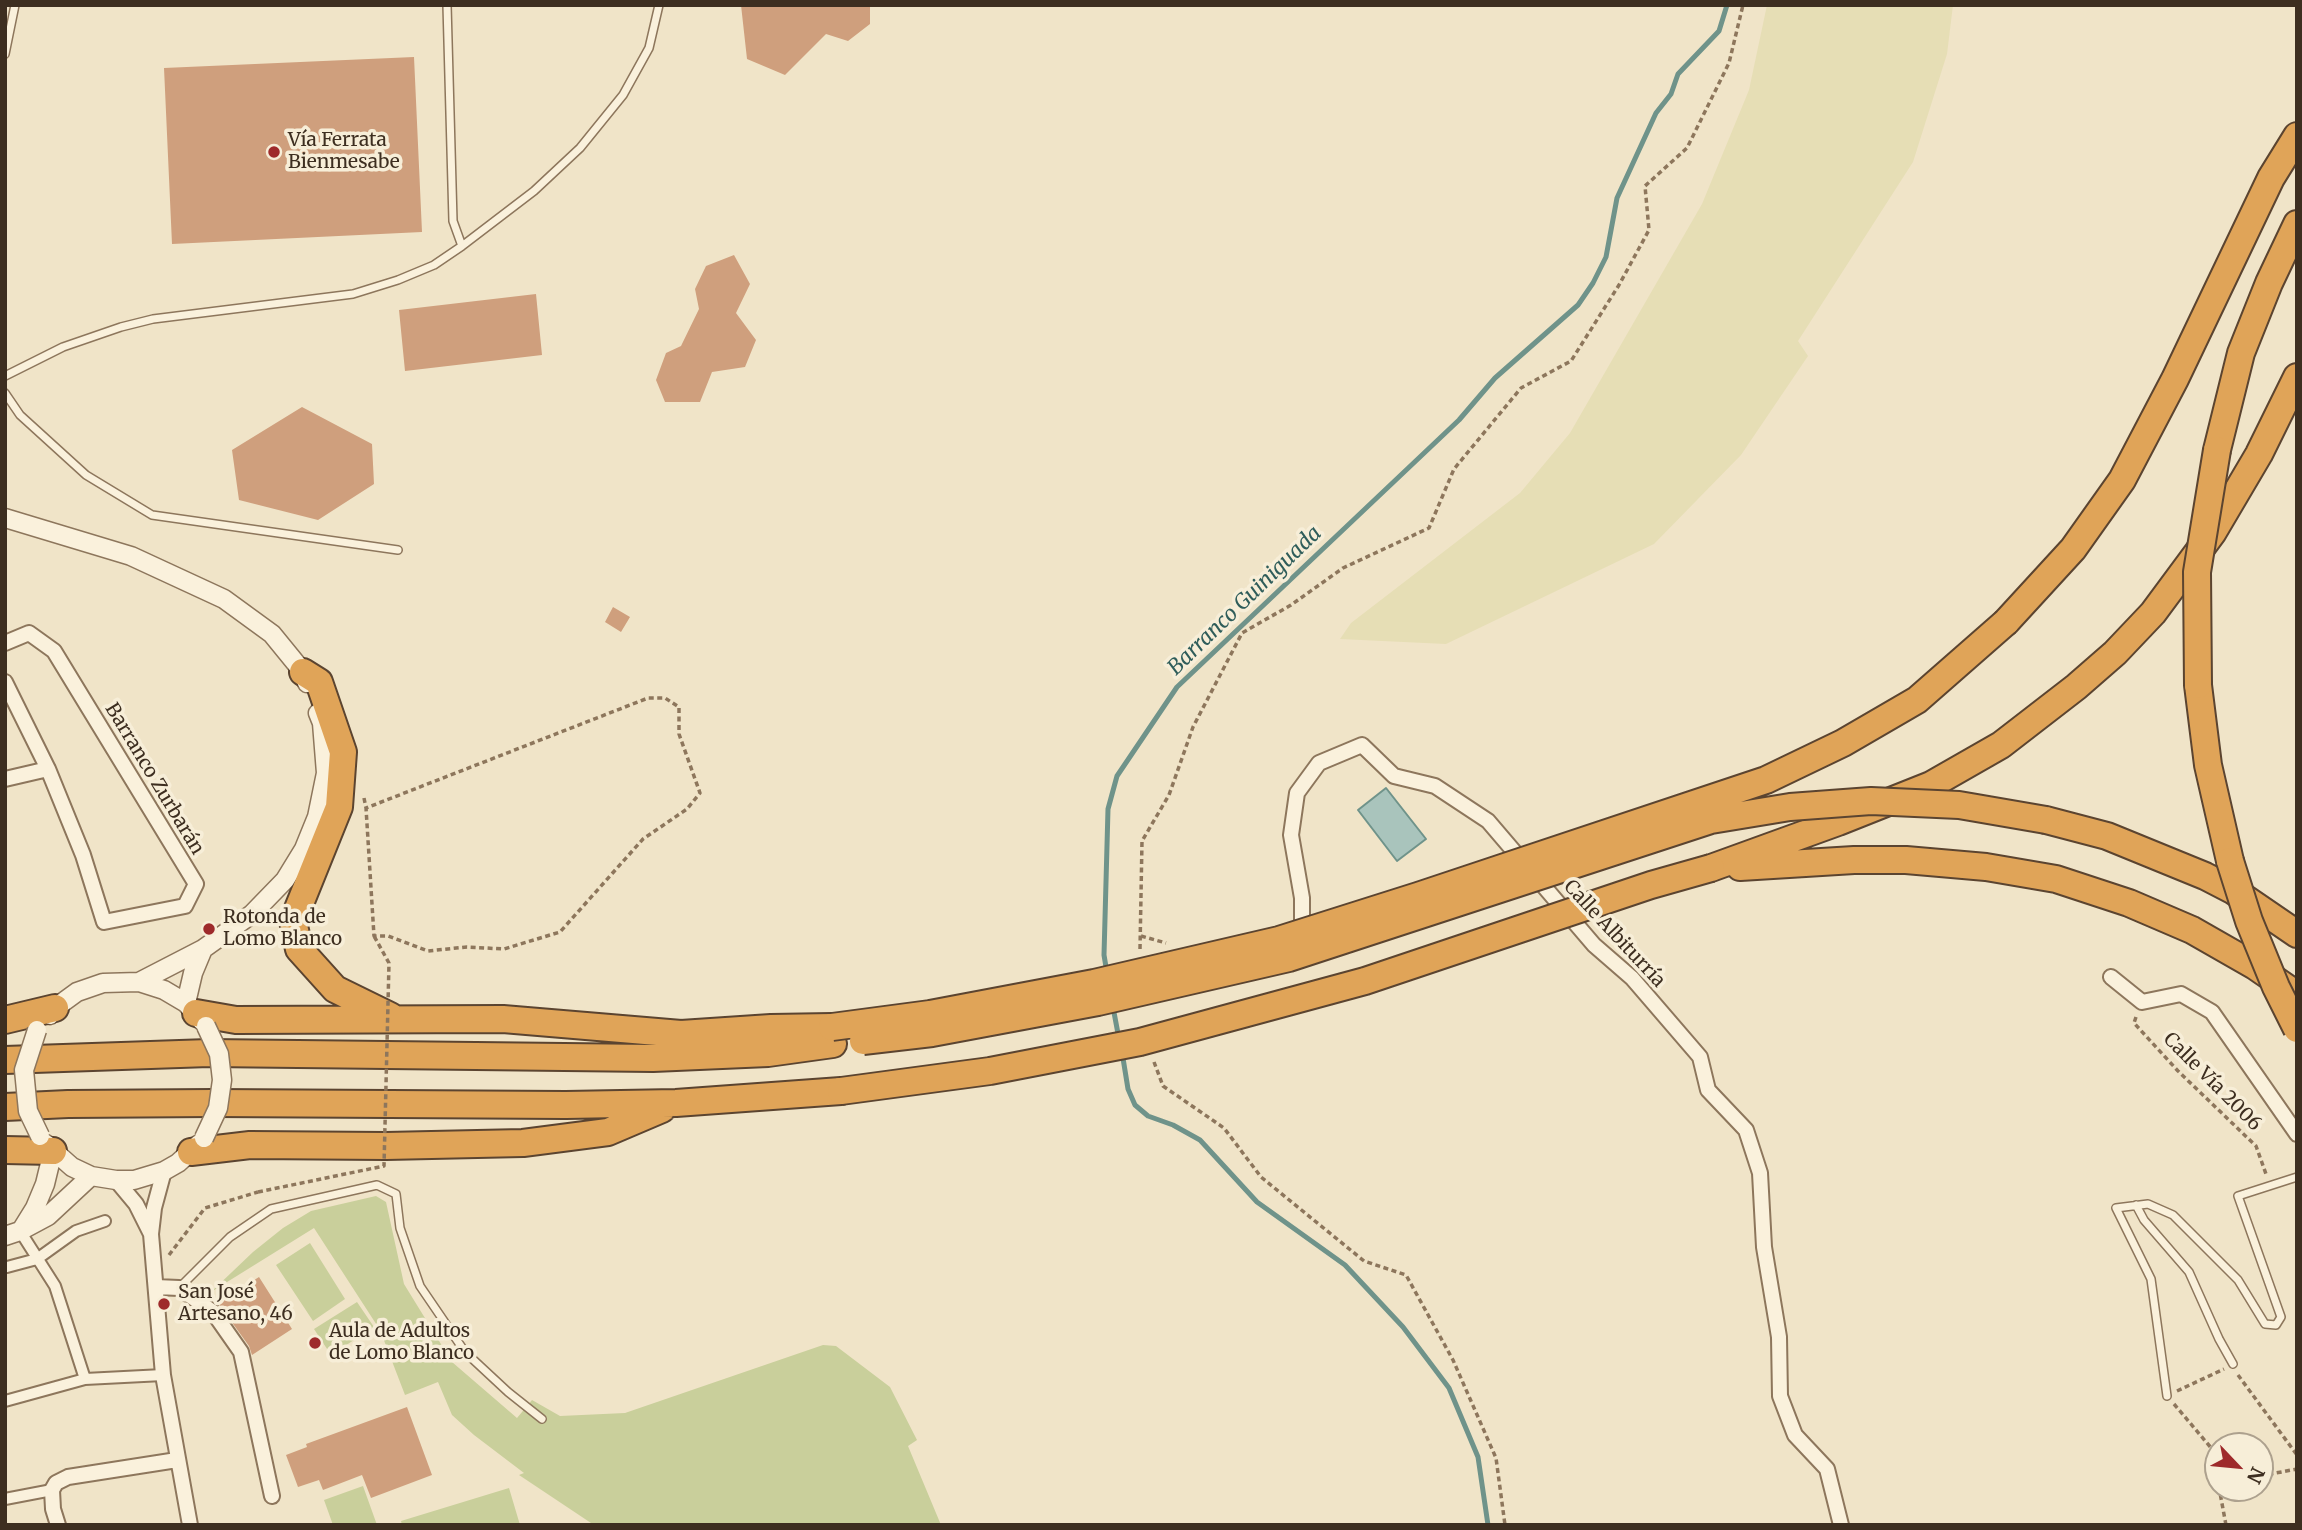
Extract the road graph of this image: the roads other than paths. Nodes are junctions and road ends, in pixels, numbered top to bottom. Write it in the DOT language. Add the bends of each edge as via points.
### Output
graph roads {
  1 [pos="15,5"];
  2 [pos="447,5"];
  3 [pos="659,5"];
  4 [pos="5,54"];
  5 [pos="2297,136"];
  6 [pos="2297,224"];
  7 [pos="462,246"];
  8 [pos="5,376"];
  9 [pos="2297,377"];
  10 [pos="5,393"];
  11 [pos="5,518"];
  12 [pos="398,550"];
  13 [pos="5,643"];
  14 [pos="303,672"];
  15 [pos="5,682"];
  16 [pos="48,769"];
  17 [pos="5,779"];
  18 [pos="1711,868"];
  19 [pos="2297,934"];
  20 [pos="203,949"];
  21 [pos="1200,953"];
  22 [pos="2111,976"];
  23 [pos="139,982"];
  24 [pos="2297,995"];
  25 [pos="55,1008"];
  26 [pos="196,1014"];
  27 [pos="398,1019"];
  28 [pos="5,1020"];
  29 [pos="2297,1029"];
  30 [pos="833,1035"];
  31 [pos="5,1060"];
  32 [pos="677,1103"];
  33 [pos="5,1107"];
  34 [pos="2297,1134"];
  35 [pos="46,1144"];
  36 [pos="198,1145"];
  37 [pos="5,1150"];
  38 [pos="164,1171"];
  39 [pos="92,1176"];
  40 [pos="2297,1177"];
  41 [pos="116,1180"];
  42 [pos="2136,1205"];
  43 [pos="105,1221"];
  44 [pos="13,1234"];
  45 [pos="151,1234"];
  46 [pos="37,1259"];
  47 [pos="7,1267"];
  48 [pos="156,1287"];
  49 [pos="179,1288"];
  50 [pos="2233,1364"];
  51 [pos="163,1375"];
  52 [pos="85,1379"];
  53 [pos="2167,1396"];
  54 [pos="5,1401"];
  55 [pos="542,1419"];
  56 [pos="177,1460"];
  57 [pos="52,1490"];
  58 [pos="272,1496"];
  59 [pos="5,1499"];
  60 [pos="58,1525"];
  61 [pos="190,1525"];
  62 [pos="1841,1525"];
  1 -- 4 [label="lane"];
  2 -- 7 [label="lane" via="453,221"];
  3 -- 7 [label="lane" via="649,48 623,95 580,148 534,191"];
  5 -- 30 [label="highway, bridge" via="2271,178 2122,480 2073,549 2006,622 1917,700 1766,780 1279,940 1094,983"];
  6 -- 29 [label="highway, bridge" via="2241,353 2217,450 2197,572 2197,685 2208,765 2249,920"];
  7 -- 8 [label="lane" via="434,265 353,294 153,319 63,347"];
  9 -- 18 [label="highway, bridge" via="2259,454 2213,531 2153,613 2076,687 2001,745 1931,785"];
  10 -- 12 [label="lane" via="20,415 86,475 152,515"];
  11 -- 14 [label="street" via="131,556 224,599 272,634"];
  13 -- 16 [label="street, Barranco Zurbarán" via="29,633 54,651 196,884 185,906 104,922"];
  14 -- 20 [label="street" via="322,723 326,773 317,817 285,880 252,914"];
  14 -- 27 [label="highway" via="319,682 343,752 339,807 293,922 299,949 335,989"];
  15 -- 16 [label="street"];
  16 -- 17 [label="street"];
  18 -- 24 [label="highway" via="1906,860 2056,879 2192,930"];
  18 -- 32 [label="highway, bridge" via="1365,981 1140,1042 990,1071 841,1091"];
  19 -- 30 [label="highway, bridge" via="2234,891 2107,836 1959,805 1871,801 1790,807 1711,820 1289,958 1098,1002 932,1033"];
  20 -- 23 [label="street"];
  20 -- 26 [label="street" via="193,973"];
  21 -- 62 [label="street, Calle Albiturría" via="1237,954 1296,944 1302,926 1302,898 1291,835 1297,793 1319,763 1363,745 1394,776 1435,786 1488,821 1594,945 1632,978 1700,1057 1708,1090 1746,1130 1760,1173 1765,1247 1779,1337 1780,1396 1795,1435 1827,1469"];
  22 -- 34 [label="street" via="2142,1002 2181,994 2212,1012"];
  23 -- 25 [label="street" via="103,983 77,992"];
  23 -- 26 [label="street" via="164,990"];
  25 -- 28 [label="highway"];
  25 -- 35 [label="street, bridge" via="37,1030 24,1070 28,1111"];
  26 -- 27 [label="highway" via="236,1020"];
  26 -- 36 [label="street, bridge" via="219,1054 222,1080 218,1108"];
  27 -- 30 [label="highway" via="503,1019 681,1034 771,1028"];
  30 -- 31 [label="highway" via="768,1053 653,1058 209,1053"];
  32 -- 33 [label="highway"];
  32 -- 36 [label="highway" via="608,1132 523,1143"];
  35 -- 37 [label="highway"];
  35 -- 39 [label="street" via="72,1167"];
  35 -- 44 [label="street" via="44,1184 35,1208"];
  36 -- 38 [label="street"];
  38 -- 41 [label="street"];
  38 -- 45 [label="street"];
  39 -- 41 [label="street"];
  39 -- 44 [label="street" via="48,1216"];
  40 -- 42 [label="lane" via="2238,1196 2281,1317 2276,1325 2265,1324 2238,1280 2173,1215 2148,1203"];
  41 -- 45 [label="street" via="136,1204"];
  42 -- 50 [label="lane" via="2189,1272"];
  42 -- 53 [label="lane" via="2116,1208 2151,1279"];
  43 -- 46 [label="street" via="76,1231"];
  44 -- 46 [label="street"];
  45 -- 48 [label="street"];
  46 -- 47 [label="street"];
  46 -- 52 [label="street" via="55,1286"];
  48 -- 49 [label="street"];
  48 -- 51 [label="street"];
  49 -- 55 [label="lane" via="230,1237 271,1209 377,1185 396,1194 400,1227 420,1286 465,1352"];
  49 -- 58 [label="street" via="213,1312 241,1352"];
  51 -- 52 [label="street"];
  51 -- 56 [label="street"];
  52 -- 54 [label="street"];
  56 -- 57 [label="street" via="68,1477"];
  56 -- 61 [label="street"];
  57 -- 59 [label="street"];
  57 -- 60 [label="street"];
}
